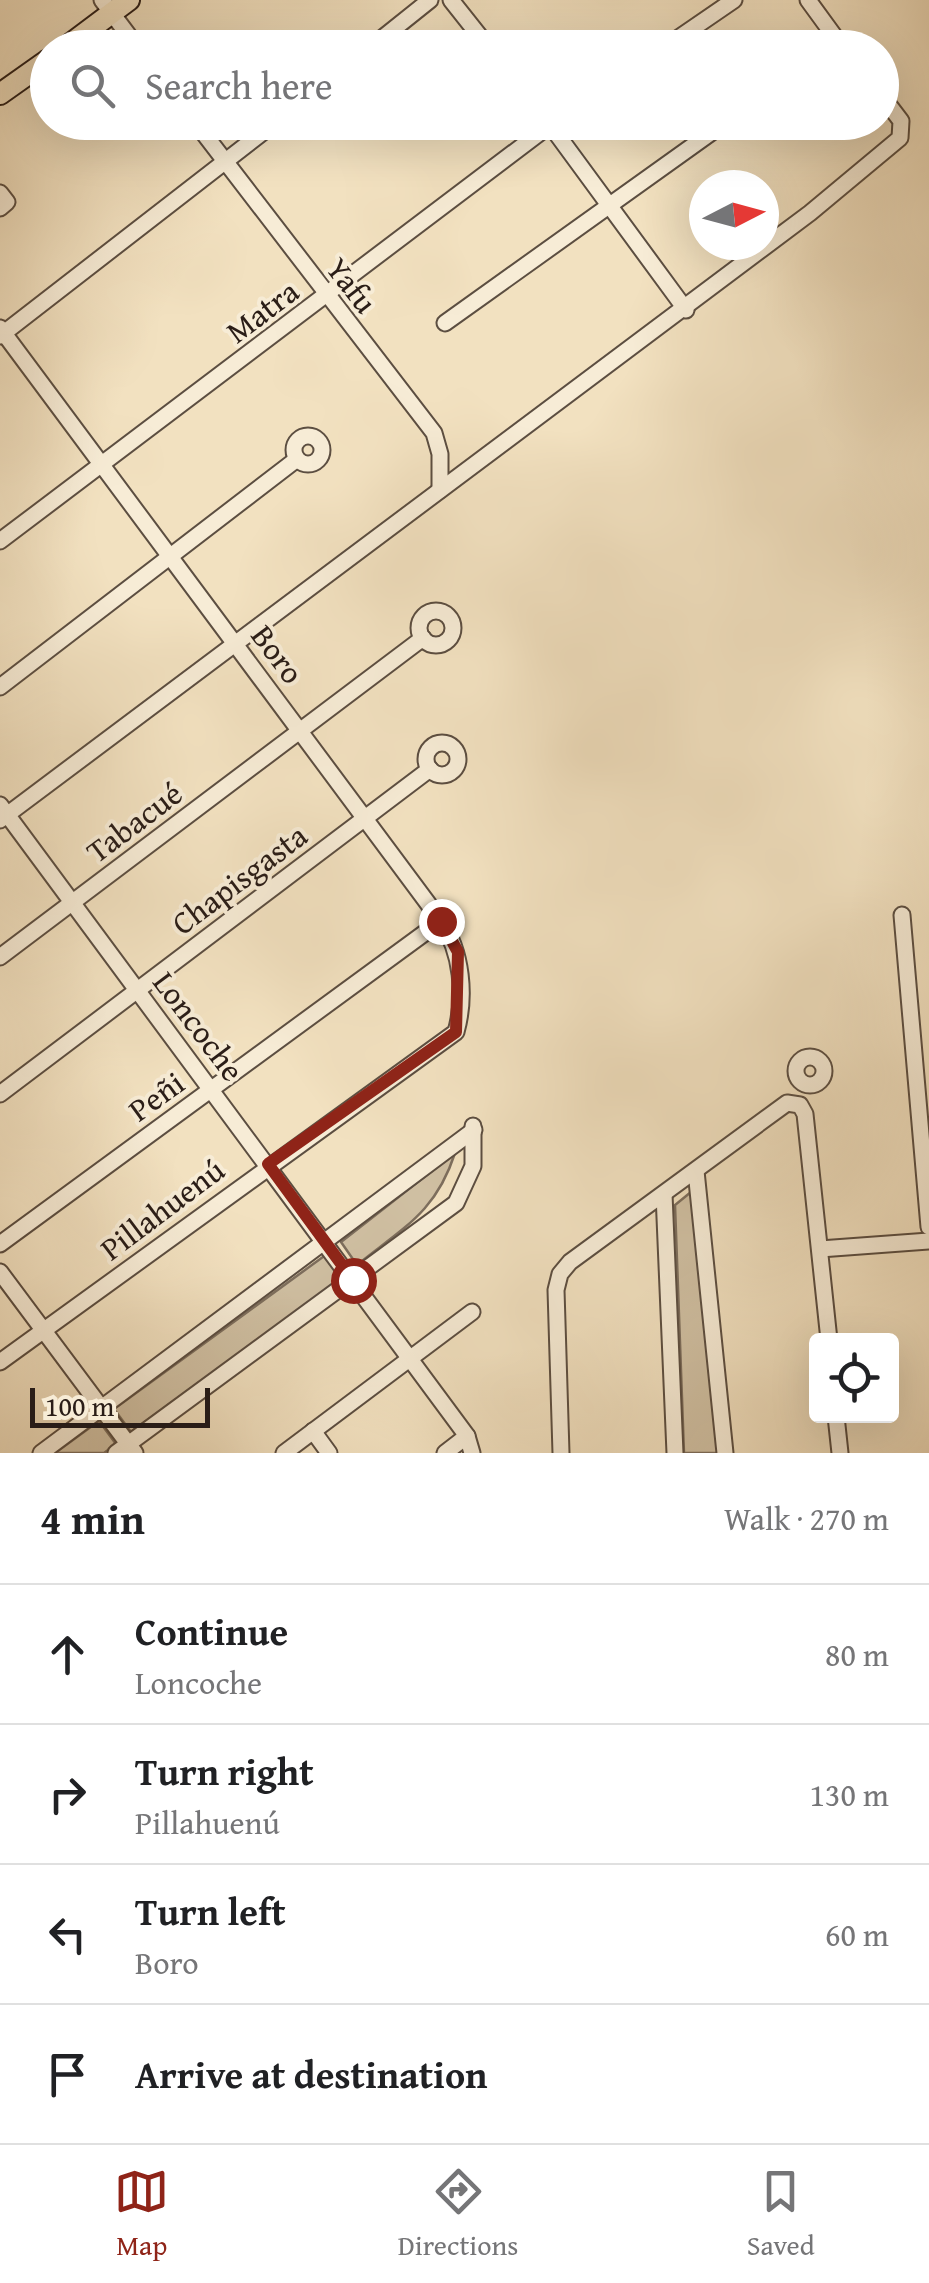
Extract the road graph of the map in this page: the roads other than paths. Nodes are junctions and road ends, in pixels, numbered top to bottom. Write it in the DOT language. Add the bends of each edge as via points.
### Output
graph roads {
  1 [pos="130,0"];
  2 [pos="430,0"];
  3 [pos="451,0"];
  4 [pos="734,0"];
  5 [pos="808,0"];
  6 [pos="107,7"];
  7 [pos="83,30"];
  8 [pos="124,30"];
  9 [pos="392,30"];
  10 [pos="475,30"];
  11 [pos="690,30"];
  12 [pos="828,30"];
  13 [pos="30,73"];
  14 [pos="0,94"];
  15 [pos="208,140"];
  16 [pos="254,140"];
  17 [pos="528,140"];
  18 [pos="562,140"];
  19 [pos="701,140"];
  20 [pos="895,140"];
  21 [pos="225,163"];
  22 [pos="0,193"];
  23 [pos="610,205"];
  24 [pos="0,208"];
  25 [pos="326,297"];
  26 [pos="686,310"];
  27 [pos="445,323"];
  28 [pos="1,332"];
  29 [pos="297,459"];
  30 [pos="102,464"];
  31 [pos="440,490"];
  32 [pos="0,541"];
  33 [pos="171,556"];
  34 [pos="422,638"];
  35 [pos="236,643"];
  36 [pos="0,687"];
  37 [pos="301,730"];
  38 [pos="430,769"];
  39 [pos="2,813"];
  40 [pos="367,818"];
  41 [pos="72,902"];
  42 [pos="902,915"];
  43 [pos="441,921"];
  44 [pos="0,956"];
  45 [pos="138,990"];
  46 [pos="456,1032"];
  47 [pos="806,1084"];
  48 [pos="212,1089"];
  49 [pos="0,1094"];
  50 [pos="800,1106"];
  51 [pos="268,1164"];
  52 [pos="696,1170"];
  53 [pos="664,1194"];
  54 [pos="929,1227"];
  55 [pos="929,1241"];
  56 [pos="327,1242"];
  57 [pos="0,1244"];
  58 [pos="820,1249"];
  59 [pos="0,1272"];
  60 [pos="353,1280"];
  61 [pos="472,1312"];
  62 [pos="44,1330"];
  63 [pos="828,1333"];
  64 [pos="411,1358"];
  65 [pos="0,1362"];
  66 [pos="102,1408"];
  67 [pos="837,1423"];
  68 [pos="313,1431"];
  69 [pos="467,1436"];
  70 [pos="126,1450"];
  71 [pos="41,1453"];
  72 [pos="284,1453"];
  73 [pos="329,1453"];
  74 [pos="444,1453"];
  75 [pos="472,1453"];
  76 [pos="562,1453"];
  77 [pos="675,1453"];
  78 [pos="725,1453"];
  79 [pos="840,1453"];
  1 -- 6 [label="main road"];
  2 -- 9 [label="street"];
  3 -- 10 [label="street"];
  4 -- 11 [label="street"];
  5 -- 12 [label="street"];
  6 -- 7 [label="main road"];
  6 -- 8 [label="street"];
  13 -- 14 [label="main road"];
  15 -- 21 [label="street, Yafu"];
  16 -- 21 [label="street"];
  17 -- 25 [label="street, Matra"];
  18 -- 23 [label="street"];
  19 -- 23 [label="street"];
  20 -- 26 [label="street"];
  21 -- 25 [label="street, Yafu"];
  21 -- 28 [label="street"];
  22 -- 24 [label="street" via="7,202"];
  23 -- 26 [label="street"];
  23 -- 27 [label="street"];
  25 -- 30 [label="street, Matra"];
  25 -- 31 [label="street, Yafu" via="434,434"];
  26 -- 31 [label="street"];
  28 -- 30 [label="street, Boro"];
  29 -- 33 [label="street"];
  30 -- 32 [label="street, Matra"];
  30 -- 33 [label="street, Boro"];
  31 -- 35 [label="street"];
  33 -- 35 [label="street, Boro"];
  33 -- 36 [label="street"];
  34 -- 37 [label="street, Tabacué"];
  35 -- 37 [label="street, Boro"];
  35 -- 39 [label="street"];
  37 -- 40 [label="street, Boro"];
  37 -- 41 [label="street, Tabacué"];
  38 -- 40 [label="street, Chapisgasta"];
  39 -- 41 [label="street, Loncoche"];
  40 -- 43 [label="street, Boro"];
  40 -- 45 [label="street, Chapisgasta"];
  41 -- 44 [label="street, Tabacué"];
  41 -- 45 [label="street, Loncoche"];
  42 -- 54 [label="street"];
  43 -- 46 [label="street, Boro" via="458,952"];
  43 -- 48 [label="street, Peñi"];
  45 -- 48 [label="street, Loncoche"];
  45 -- 49 [label="street, Chapisgasta"];
  46 -- 51 [label="street, Pillahuenú"];
  47 -- 50 [label="street"];
  48 -- 51 [label="street, Loncoche"];
  48 -- 57 [label="street, Peñi"];
  50 -- 52 [label="street" via="780,1108"];
  50 -- 58 [label="street"];
  51 -- 56 [label="street, Loncoche"];
  51 -- 62 [label="street, Pillahuenú"];
  52 -- 53 [label="street"];
  52 -- 78 [label="street"];
  53 -- 76 [label="street" via="560,1274"];
  53 -- 77 [label="street"];
  55 -- 58 [label="street"];
  56 -- 60 [label="street, Loncoche"];
  56 -- 60 [label="street" via="473,1126 473,1166 456,1203"];
  56 -- 66 [label="street"];
  58 -- 63 [label="street"];
  59 -- 62 [label="street"];
  60 -- 64 [label="street, Loncoche"];
  60 -- 70 [label="street"];
  61 -- 64 [label="street"];
  62 -- 65 [label="street, Pillahuenú"];
  62 -- 66 [label="street"];
  64 -- 68 [label="street"];
  64 -- 69 [label="street, Loncoche"];
  66 -- 70 [label="street"];
  66 -- 71 [label="street"];
  67 -- 79 [label="street"];
  68 -- 72 [label="street"];
  68 -- 73 [label="street"];
  69 -- 74 [label="street"];
  69 -- 75 [label="street, Loncoche"];
}
